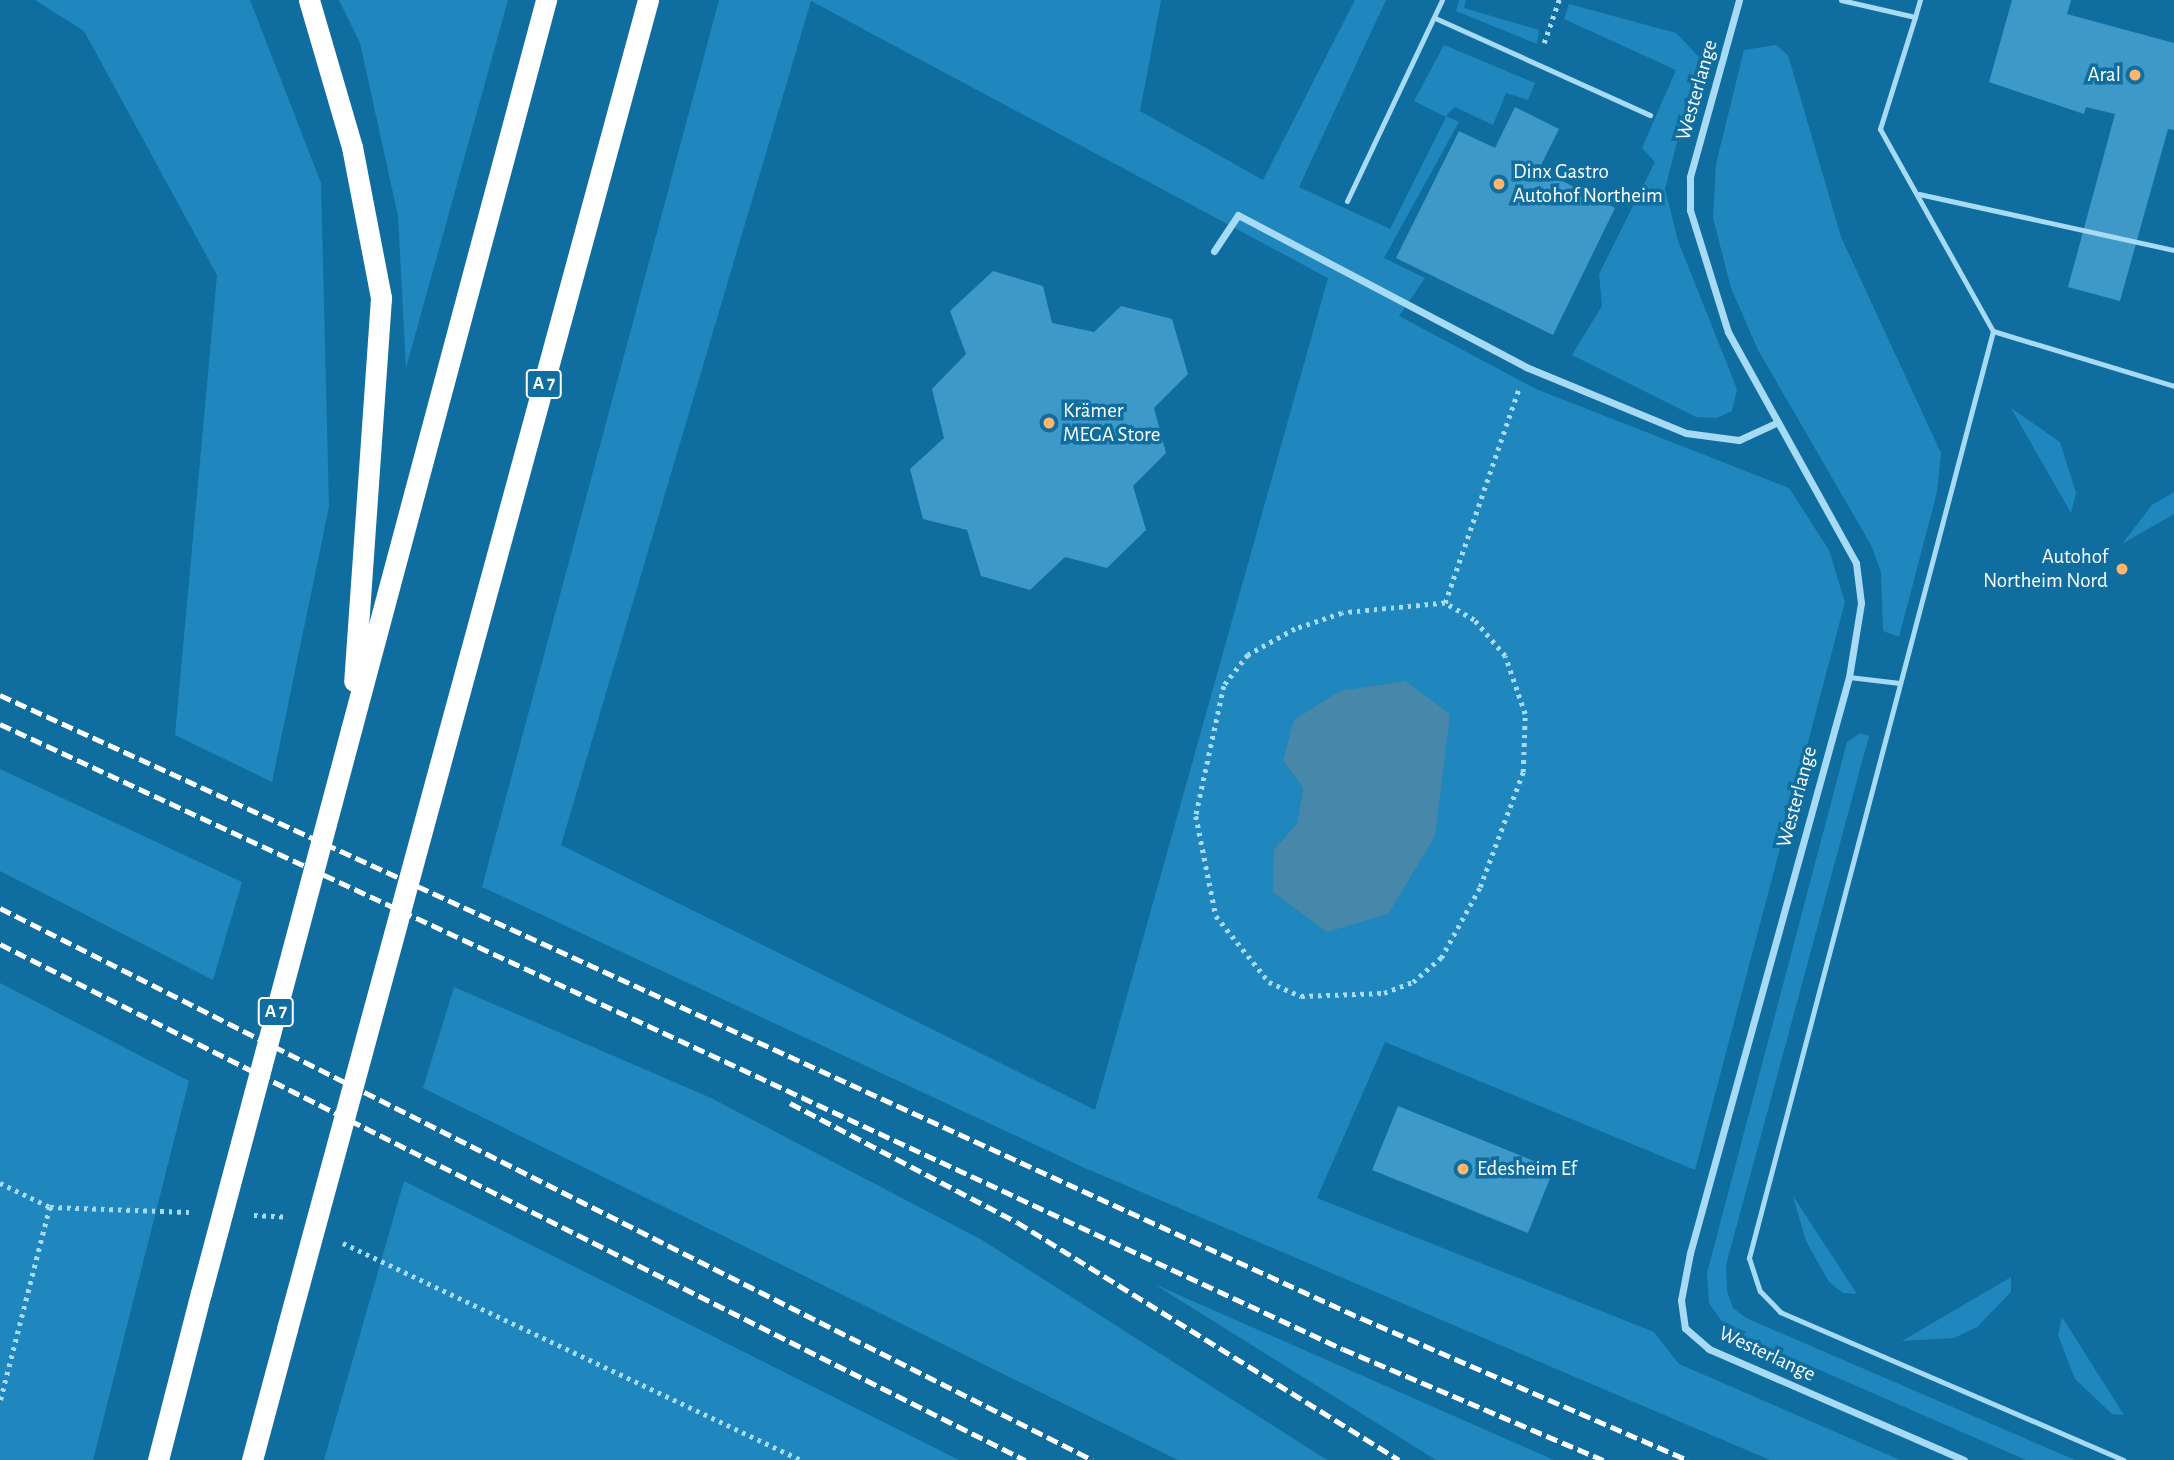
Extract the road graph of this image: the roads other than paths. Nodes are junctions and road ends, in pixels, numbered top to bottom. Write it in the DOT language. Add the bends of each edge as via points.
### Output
graph roads {
  1 [pos="309,0"];
  2 [pos="546,0"];
  3 [pos="648,0"];
  4 [pos="1442,0"];
  5 [pos="1739,0"];
  6 [pos="1841,0"];
  7 [pos="1920,0"];
  8 [pos="1914,17"];
  9 [pos="1435,18"];
  10 [pos="1650,115"];
  11 [pos="1919,194"];
  12 [pos="1347,201"];
  13 [pos="2174,250"];
  14 [pos="1214,251"];
  15 [pos="1993,331"];
  16 [pos="2174,386"];
  17 [pos="1776,423"];
  18 [pos="1849,677"];
  19 [pos="1900,683"];
  20 [pos="351,730"];
  21 [pos="158,1460"];
  22 [pos="252,1460"];
  23 [pos="1964,1460"];
  24 [pos="2123,1460"];
  1 -- 20 [label="highway" via="352,147 381,298"];
  2 -- 20 [label="highway, A 7"];
  3 -- 22 [label="highway, A 7, bridge"];
  4 -- 9 [label="lane"];
  5 -- 17 [label="street, Westerlange" via="1690,177 1690,209 1728,332"];
  6 -- 8 [label="lane"];
  7 -- 8 [label="lane"];
  8 -- 11 [label="lane" via="1880,129"];
  9 -- 10 [label="lane"];
  9 -- 12 [label="lane"];
  11 -- 13 [label="lane"];
  11 -- 15 [label="lane"];
  14 -- 17 [label="street" via="1238,215 1526,367 1686,433 1739,440"];
  15 -- 16 [label="lane"];
  15 -- 19 [label="lane"];
  17 -- 18 [label="street, Westerlange" via="1856,563 1861,603"];
  18 -- 19 [label="lane"];
  18 -- 23 [label="street, Westerlange" via="1681,1300 1685,1328 1709,1349"];
  19 -- 24 [label="lane" via="1749,1258 1760,1291 1780,1312"];
  20 -- 21 [label="highway, A 7, bridge"];
}
